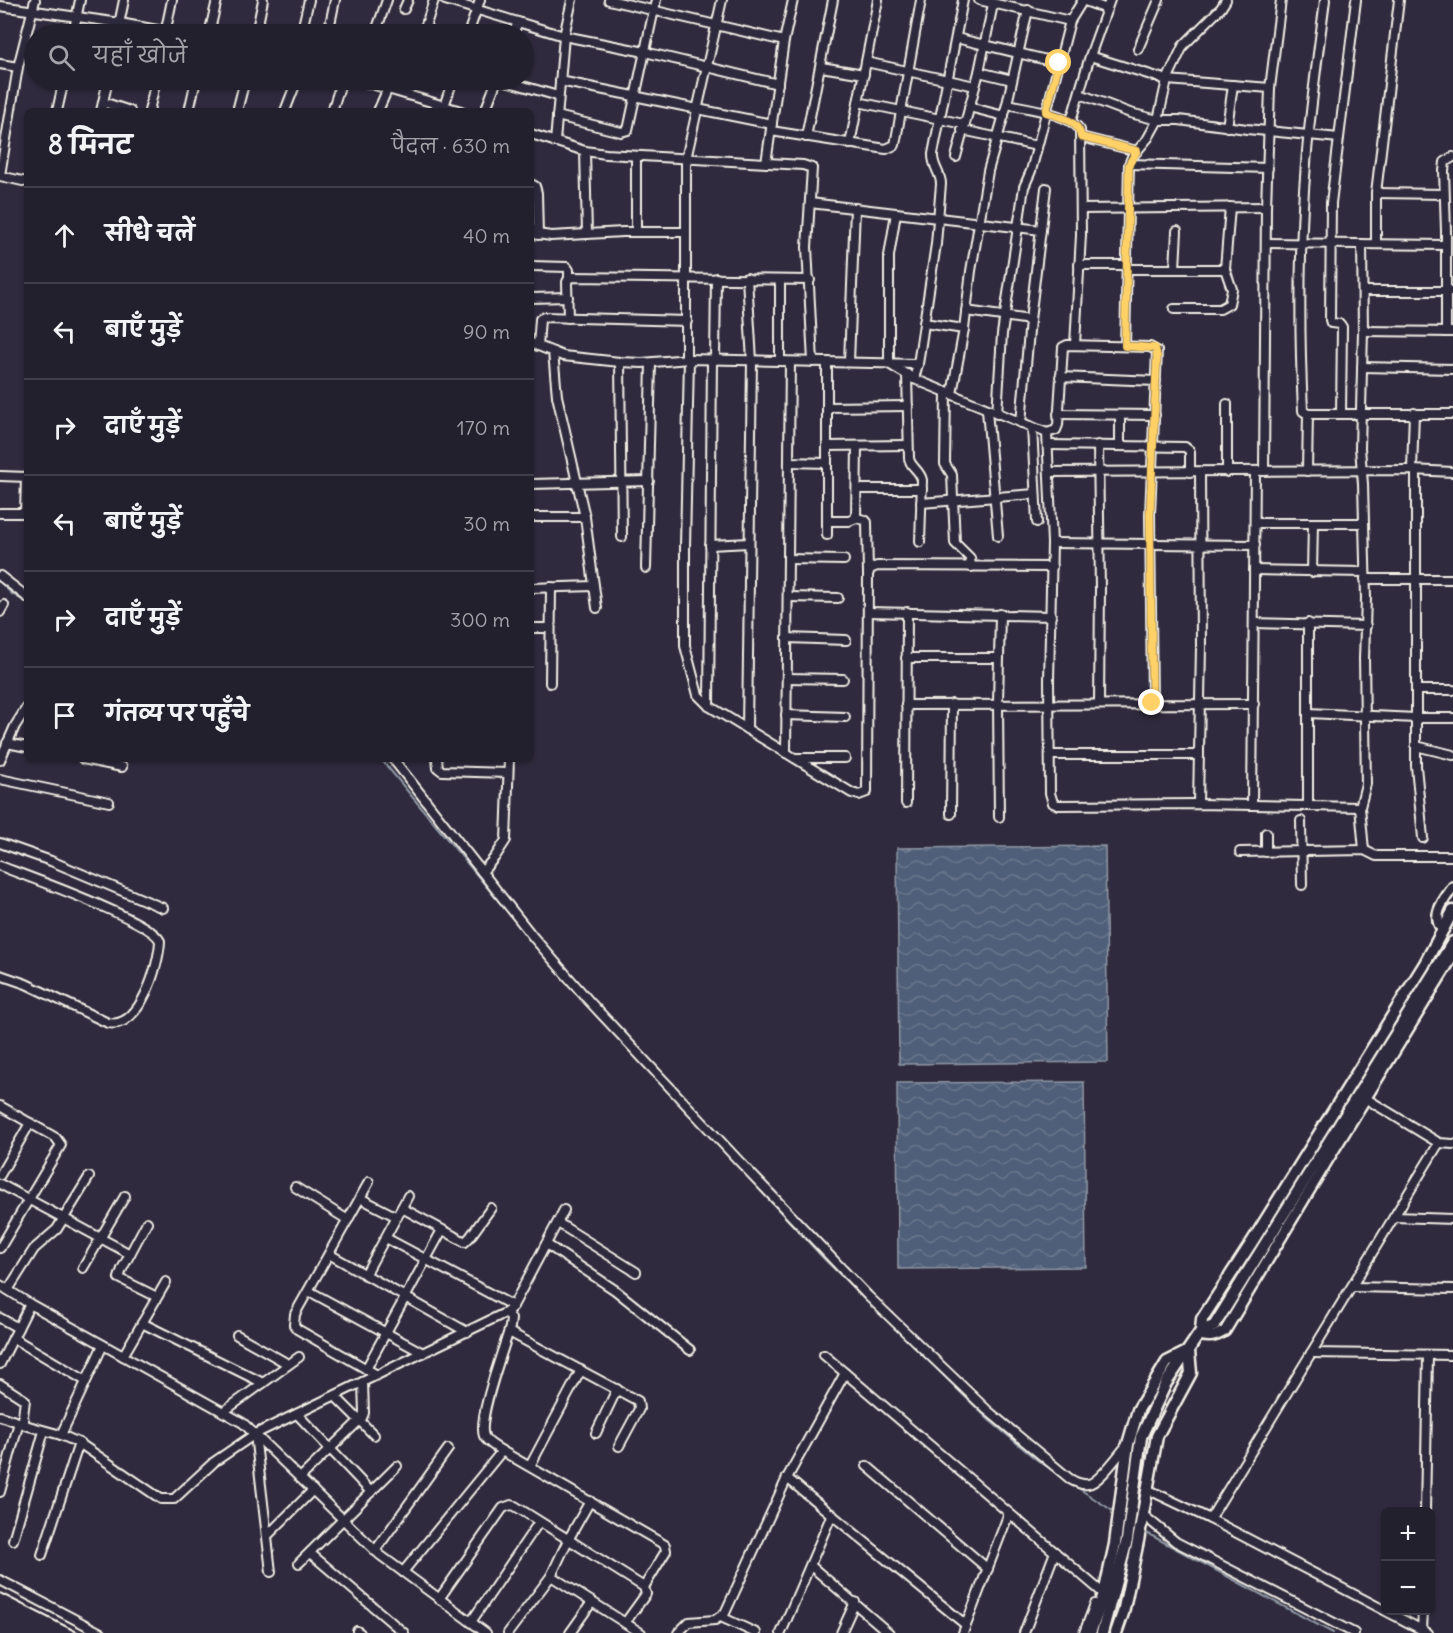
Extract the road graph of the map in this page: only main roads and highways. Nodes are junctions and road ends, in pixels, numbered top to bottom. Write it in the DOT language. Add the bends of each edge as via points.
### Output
graph roads {
  1 [pos="1453,911"];
  2 [pos="1453,942"];
  3 [pos="1200,1333"];
  4 [pos="1189,1351"];
  5 [pos="1090,1633"];
  6 [pos="1102,1633"];
  7 [pos="1116,1633"];
  1 -- 3 [label="main road" via="1424,965 1202,1319"];
  2 -- 3 [label="main road" via="1214,1326"];
  3 -- 4 [label="main road"];
  4 -- 5 [label="main road" via="1167,1362 1138,1410 1128,1444 1118,1528"];
  4 -- 6 [label="main road" via="1168,1380 1141,1437 1127,1540"];
  4 -- 7 [label="main road" via="1191,1373 1157,1436"];
}
